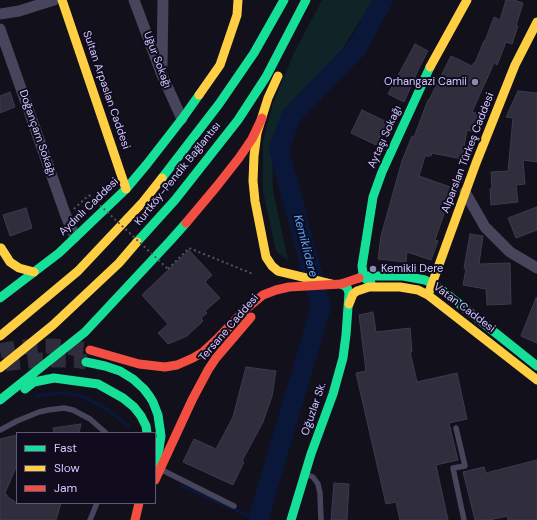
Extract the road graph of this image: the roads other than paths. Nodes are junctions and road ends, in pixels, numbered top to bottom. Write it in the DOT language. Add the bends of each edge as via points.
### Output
graph roads {
  1 [pos="54,0"];
  2 [pos="62,0"];
  3 [pos="134,0"];
  4 [pos="163,0"];
  5 [pos="238,0"];
  6 [pos="284,0"];
  7 [pos="306,0"];
  8 [pos="467,0"];
  9 [pos="0,14"];
  10 [pos="537,22"];
  11 [pos="0,29"];
  12 [pos="282,69"];
  13 [pos="162,75"];
  14 [pos="262,118"];
  15 [pos="182,119"];
  16 [pos="126,189"];
  17 [pos="465,192"];
  18 [pos="75,237"];
  19 [pos="1,246"];
  20 [pos="0,266"];
  21 [pos="362,266"];
  22 [pos="537,268"];
  23 [pos="78,271"];
  24 [pos="34,272"];
  25 [pos="365,276"];
  26 [pos="337,284"];
  27 [pos="432,284"];
  28 [pos="380,286"];
  29 [pos="289,287"];
  30 [pos="428,295"];
  31 [pos="0,298"];
  32 [pos="349,304"];
  33 [pos="0,325"];
  34 [pos="0,336"];
  35 [pos="90,350"];
  36 [pos="86,362"];
  37 [pos="537,366"];
  38 [pos="0,368"];
  39 [pos="537,380"];
  40 [pos="0,400"];
  41 [pos="0,406"];
  42 [pos="456,428"];
  43 [pos="0,430"];
  44 [pos="105,432"];
  45 [pos="147,432"];
  46 [pos="158,466"];
  47 [pos="305,474"];
  48 [pos="97,504"];
  49 [pos="138,504"];
  50 [pos="144,504"];
  51 [pos="234,506"];
  52 [pos="90,520"];
  53 [pos="136,520"];
  54 [pos="291,520"];
  55 [pos="321,520"];
  56 [pos="464,520"];
  1 -- 9 [label="street"];
  2 -- 16 [label="main road, Sultan Arpaslan Caddesi"];
  3 -- 13 [label="street, Uğur Sokağı"];
  4 -- 13 [label="street"];
  5 -- 15 [label="main road, Aydınlı Caddesi" via="237,15 220,65"];
  6 -- 23 [label="main road, Kurtköy-Pendik Bağlantısı" via="254,53 218,104 143,202"];
  7 -- 38 [label="main road, Kurtköy-Pendik Bağlantısı" via="262,83 238,120 175,200 119,263 92,289"];
  8 -- 21 [label="main road, Aytaşı Sokağı" via="428,70 382,172 373,197"];
  10 -- 17 [label="main road, Alparslan Türkeş Caddesi" via="515,65"];
  11 -- 18 [label="street, Doğançam Sokağı"];
  12 -- 14 [label="main road" via="268,98"];
  13 -- 15 [label="street, Uğur Sokağı"];
  14 -- 26 [label="main road" via="257,133 253,181 266,257 278,271"];
  14 -- 40 [label="main road" via="239,158 170,241 85,332"];
  15 -- 16 [label="main road, Aydınlı Caddesi"];
  16 -- 18 [label="main road, Aydınlı Caddesi"];
  17 -- 22 [label="street" via="485,227 510,252"];
  17 -- 27 [label="main road, Alparslan Türkeş Caddesi"];
  18 -- 24 [label="main road, Aydınlı Caddesi"];
  19 -- 20 [label="main road"];
  19 -- 24 [label="main road" via="10,262 19,268"];
  21 -- 25 [label="main road, Aytaşı Sokağı"];
  21 -- 26 [label="main road" via="355,276"];
  23 -- 33 [label="main road"];
  23 -- 34 [label="main road, Kurtköy-Pendik Bağlantısı"];
  24 -- 31 [label="main road, Aydınlı Caddesi"];
  25 -- 26 [label="main road"];
  25 -- 27 [label="main road" via="416,278"];
  25 -- 28 [label="main road"];
  26 -- 29 [label="main road"];
  26 -- 32 [label="main road, Oğuzlar Sk." via="349,290"];
  27 -- 30 [label="main road, Alparslan Türkeş Caddesi"];
  27 -- 37 [label="main road"];
  28 -- 30 [label="main road, Vatan Caddesi" via="400,286"];
  28 -- 32 [label="main road, Vatan Caddesi" via="357,291"];
  29 -- 35 [label="main road" via="263,295 203,352 177,365 165,367 138,364"];
  29 -- 46 [label="main road, Tersane Caddesi" via="279,291 268,301 216,358"];
  30 -- 39 [label="main road, Vatan Caddesi"];
  32 -- 47 [label="main road, Oğuzlar Sk." via="343,358"];
  36 -- 46 [label="main road" via="120,371 133,379 150,397 160,426"];
  41 -- 45 [label="main road" via="34,382 54,378 98,384 134,407 141,416"];
  42 -- 56 [label="lane" via="465,466 453,468"];
  43 -- 44 [label="lane" via="39,412 64,408 90,420"];
  46 -- 51 [label="lane"];
  47 -- 54 [label="main road, Oğuzlar Sk."];
  47 -- 55 [label="lane" via="313,477 318,484"];
  48 -- 52 [label="lane"];
  49 -- 53 [label="main road"];
  50 -- 53 [label="main road"];
}
